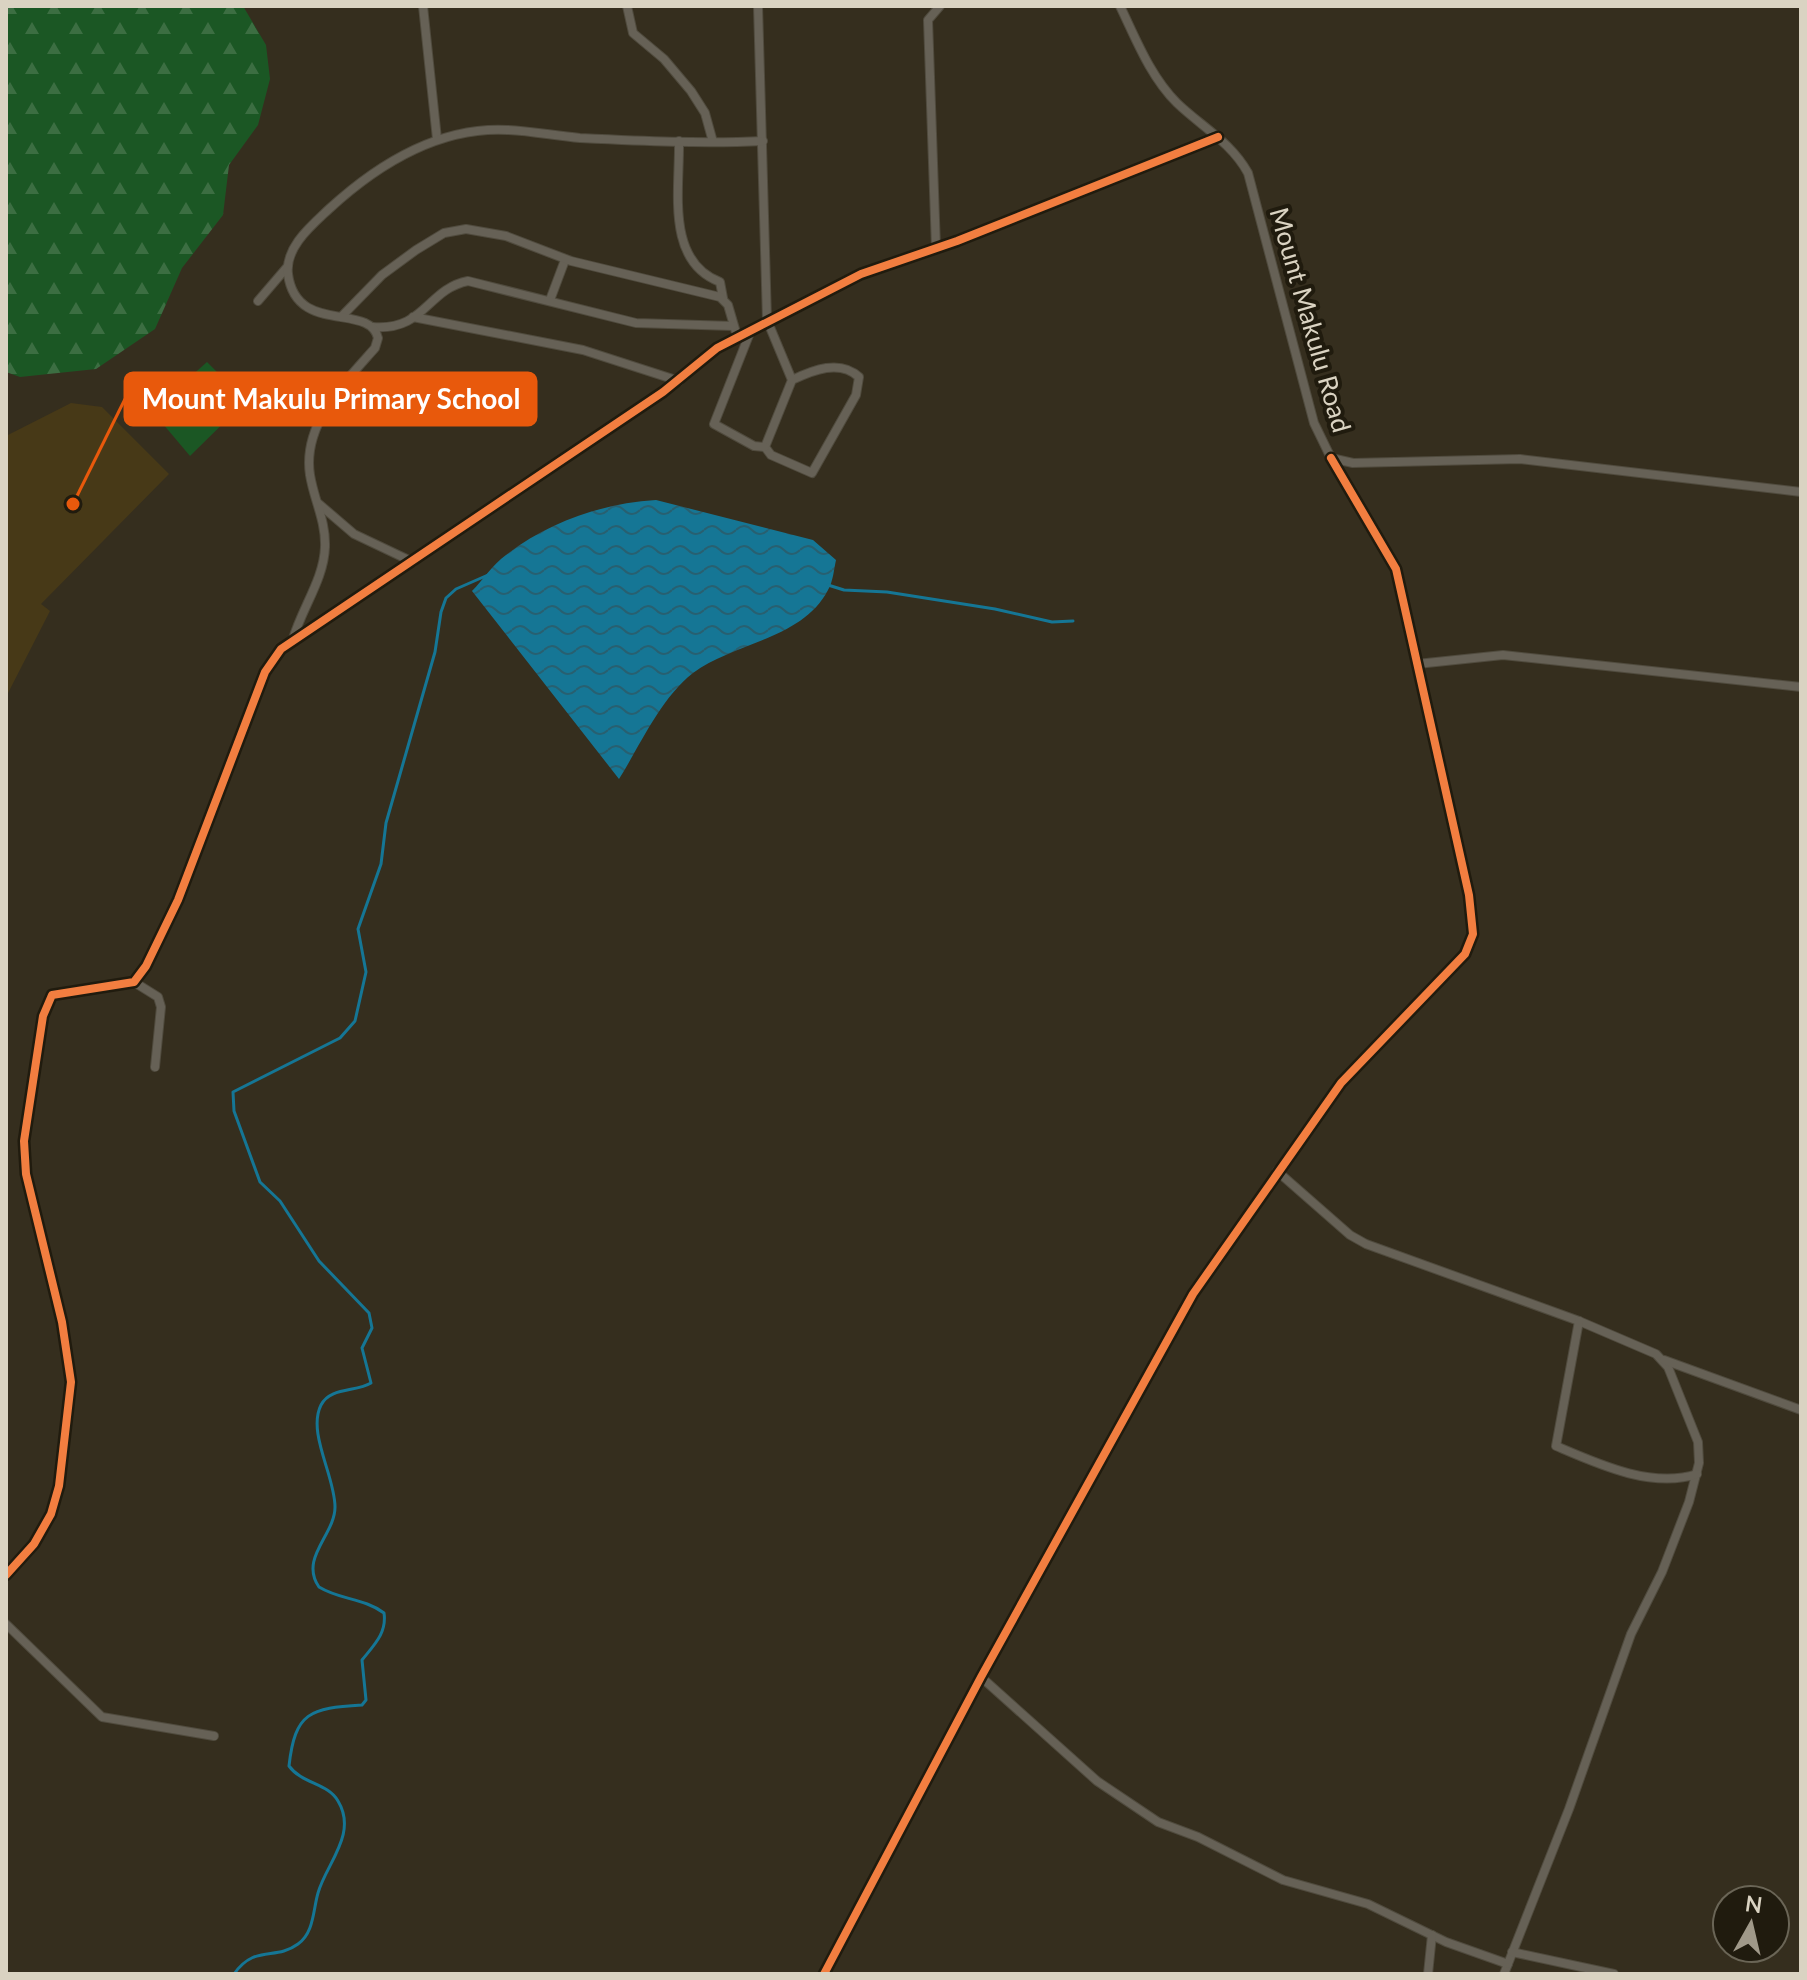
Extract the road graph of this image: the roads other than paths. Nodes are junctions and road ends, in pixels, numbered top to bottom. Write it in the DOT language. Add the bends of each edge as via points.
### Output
graph roads {
  1 [pos="423,6"];
  2 [pos="627,6"];
  3 [pos="758,6"];
  4 [pos="940,6"];
  5 [pos="1120,6"];
  6 [pos="1218,137"];
  7 [pos="437,139"];
  8 [pos="679,141"];
  9 [pos="763,141"];
  10 [pos="713,142"];
  11 [pos="936,248"];
  12 [pos="565,260"];
  13 [pos="288,266"];
  14 [pos="723,298"];
  15 [pos="550,300"];
  16 [pos="258,301"];
  17 [pos="346,315"];
  18 [pos="413,317"];
  19 [pos="767,320"];
  20 [pos="733,326"];
  21 [pos="373,327"];
  22 [pos="388,328"];
  23 [pos="752,329"];
  24 [pos="737,336"];
  25 [pos="378,338"];
  26 [pos="792,380"];
  27 [pos="679,381"];
  28 [pos="765,447"];
  29 [pos="1331,458"];
  30 [pos="1801,492"];
  31 [pos="319,504"];
  32 [pos="413,562"];
  33 [pos="293,639"];
  34 [pos="1417,664"];
  35 [pos="1801,687"];
  36 [pos="134,982"];
  37 [pos="155,1067"];
  38 [pos="1277,1171"];
  39 [pos="1579,1321"];
  40 [pos="1663,1360"];
  41 [pos="1801,1410"];
  42 [pos="1697,1474"];
  43 [pos="6,1575"];
  44 [pos="6,1624"];
  45 [pos="981,1677"];
  46 [pos="214,1736"];
  47 [pos="1432,1935"];
  48 [pos="1512,1952"];
  49 [pos="1508,1964"];
  50 [pos="824,1974"];
  51 [pos="1428,1974"];
  52 [pos="1504,1974"];
  53 [pos="1614,1974"];
  1 -- 7 [label="street"];
  2 -- 10 [label="street" via="633,33 691,91 705,113"];
  3 -- 9 [label="street"];
  4 -- 11 [label="street" via="928,20"];
  5 -- 6 [label="street, Mount Makulu Road" via="1160,82"];
  6 -- 11 [label="street"];
  6 -- 29 [label="street, Mount Makulu Road" via="1248,173 1314,423"];
  7 -- 8 [label="street" via="497,130"];
  7 -- 13 [label="street" via="397,158 331,207 292,250"];
  8 -- 10 [label="street"];
  8 -- 14 [label="street" via="684,251 702,275 720,282"];
  9 -- 10 [label="street"];
  9 -- 19 [label="street"];
  11 -- 19 [label="street" via="861,274"];
  12 -- 14 [label="street"];
  12 -- 15 [label="street"];
  12 -- 17 [label="street" via="488,230 455,230 433,238 391,268"];
  13 -- 16 [label="street"];
  13 -- 17 [label="street" via="292,286 304,303 319,315"];
  14 -- 20 [label="street"];
  15 -- 18 [label="street" via="463,282"];
  15 -- 20 [label="street" via="636,323"];
  17 -- 21 [label="street"];
  18 -- 22 [label="street"];
  18 -- 27 [label="street" via="583,350"];
  19 -- 23 [label="street"];
  19 -- 26 [label="street"];
  20 -- 24 [label="street"];
  21 -- 22 [label="street"];
  21 -- 25 [label="street"];
  22 -- 25 [label="street"];
  23 -- 24 [label="street"];
  23 -- 28 [label="street" via="714,424"];
  24 -- 27 [label="street"];
  25 -- 31 [label="street" via="322,415 309,473"];
  26 -- 28 [label="street"];
  26 -- 28 [label="street" via="841,367 860,381 815,471 807,473"];
  27 -- 32 [label="street"];
  29 -- 30 [label="street, Mount Makulu Road" via="1353,463 1532,460"];
  29 -- 34 [label="street" via="1396,569"];
  31 -- 32 [label="street" via="354,534"];
  31 -- 33 [label="street" via="324,564"];
  32 -- 33 [label="street"];
  33 -- 36 [label="street" via="265,672 178,900"];
  34 -- 35 [label="street" via="1503,655"];
  34 -- 38 [label="street" via="1469,895 1473,934 1465,954 1341,1083"];
  36 -- 37 [label="street" via="158,997 161,1007"];
  36 -- 43 [label="street" via="52,995 43,1016 24,1141 26,1174 71,1382 51,1514 34,1544"];
  38 -- 39 [label="street" via="1366,1244"];
  38 -- 45 [label="street" via="1193,1294"];
  39 -- 40 [label="street"];
  39 -- 42 [label="street" via="1556,1446 1650,1479"];
  40 -- 41 [label="street"];
  40 -- 42 [label="street" via="1698,1442"];
  42 -- 48 [label="street"];
  44 -- 46 [label="street" via="102,1717"];
  45 -- 47 [label="street" via="1097,1781 1158,1822 1283,1880 1368,1904"];
  45 -- 50 [label="street"];
  47 -- 49 [label="street"];
  47 -- 51 [label="street"];
  48 -- 49 [label="street"];
  48 -- 53 [label="street"];
  49 -- 52 [label="street"];
}
